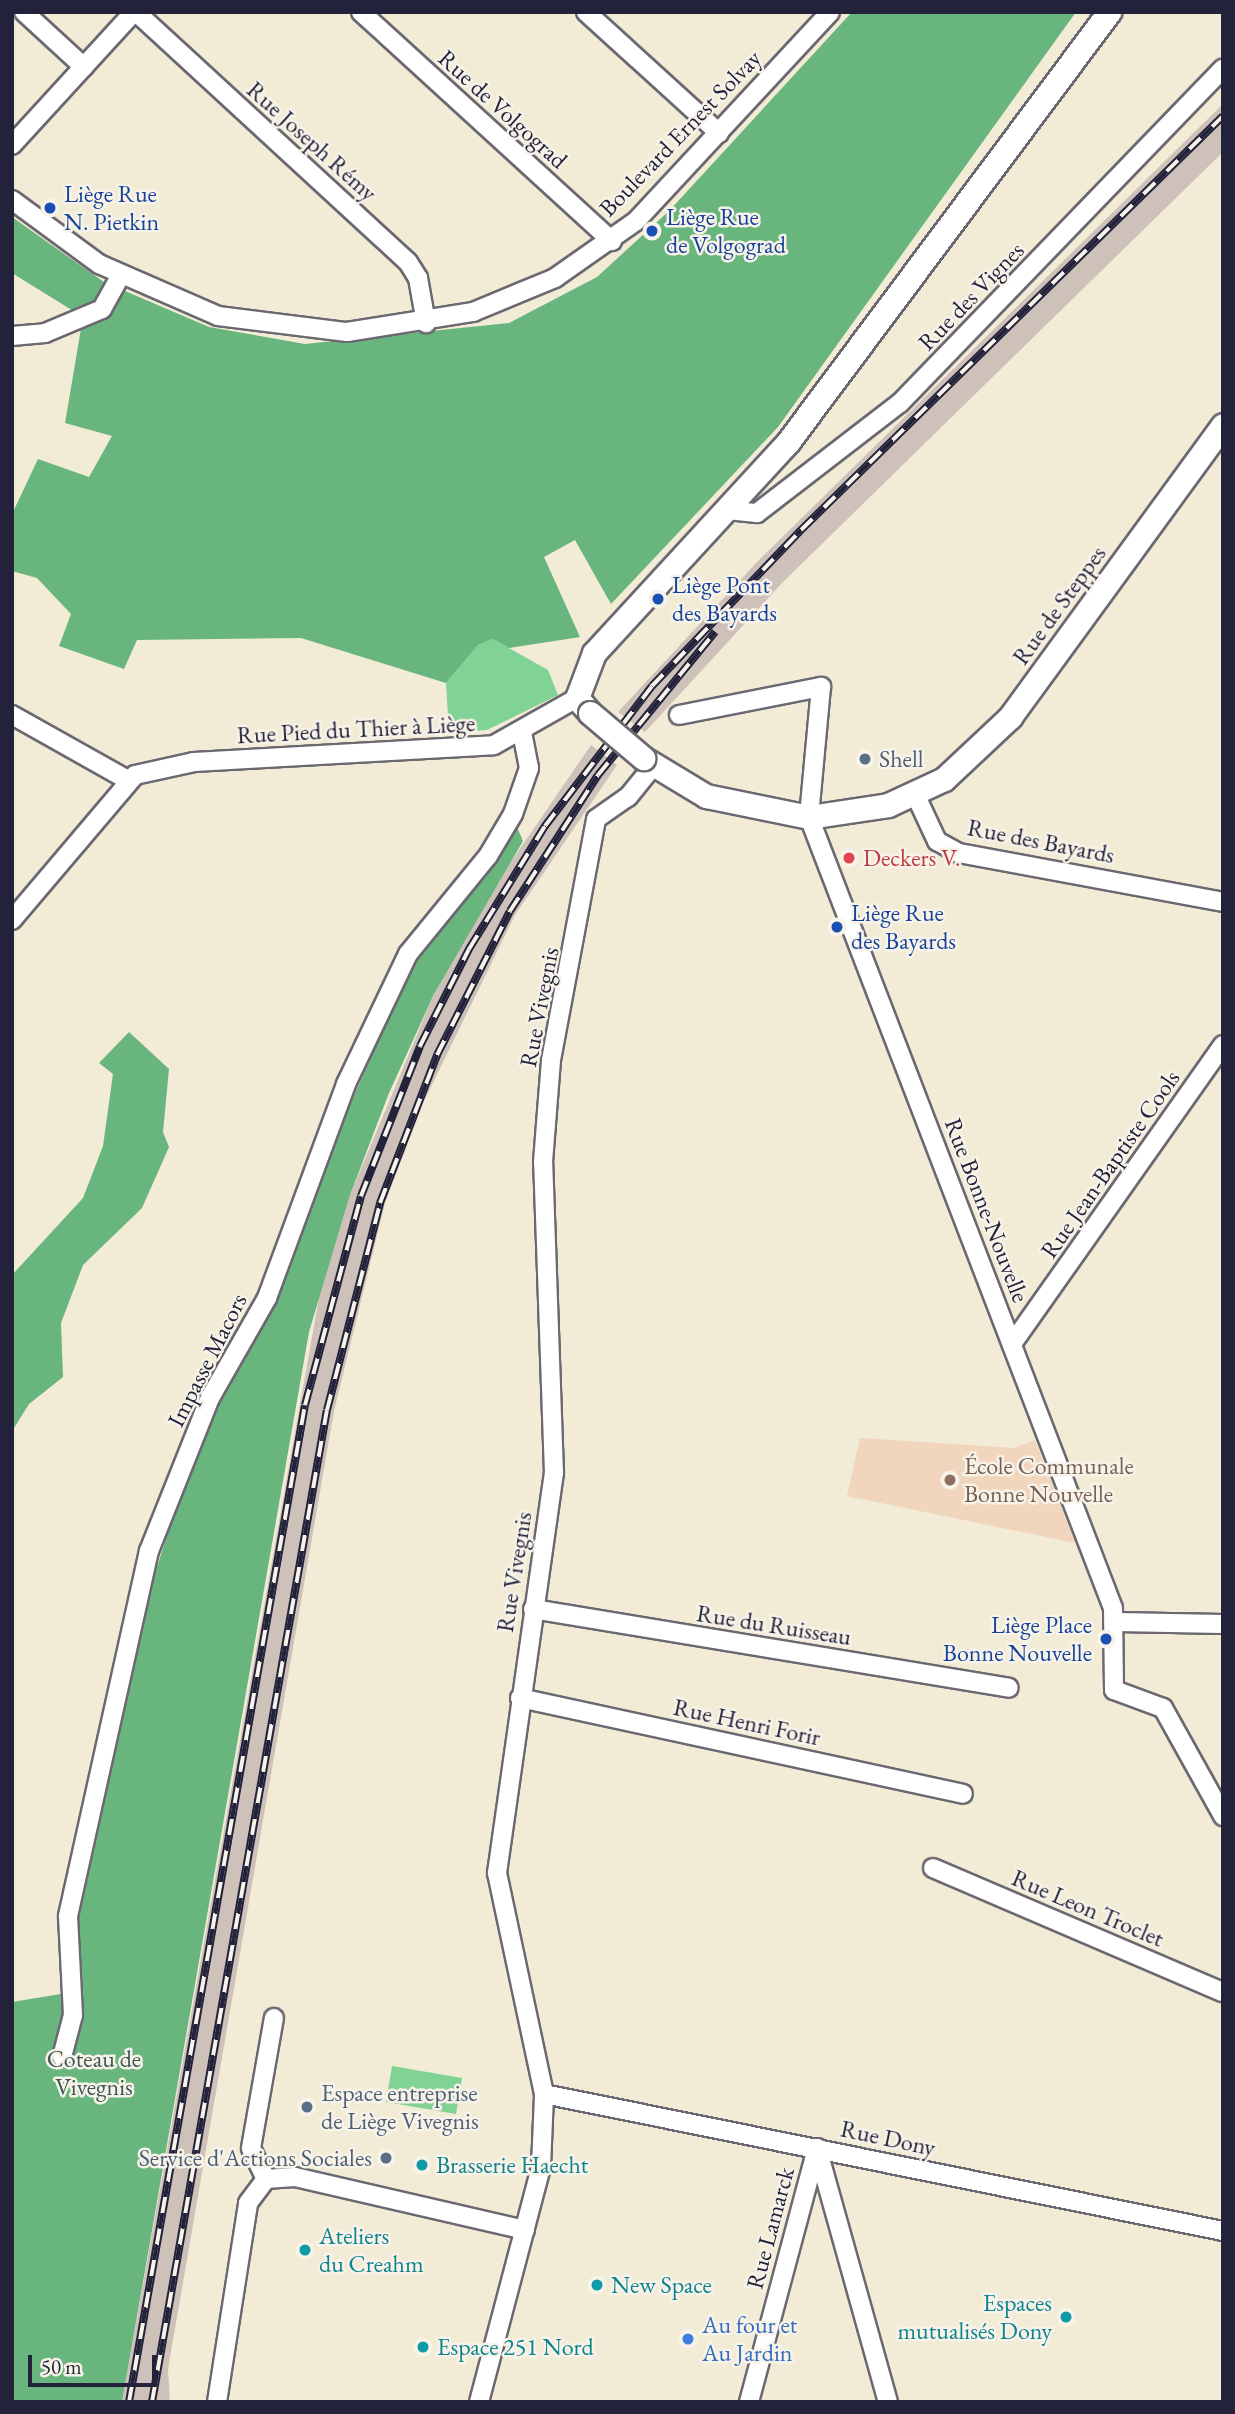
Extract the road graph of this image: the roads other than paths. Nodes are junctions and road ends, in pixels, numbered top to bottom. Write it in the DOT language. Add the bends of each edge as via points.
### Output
graph roads {
  1 [pos="24,12"];
  2 [pos="135,12"];
  3 [pos="361,12"];
  4 [pos="586,12"];
  5 [pos="1109,12"];
  6 [pos="820,16"];
  7 [pos="84,67"];
  8 [pos="1223,69"];
  9 [pos="719,134"];
  10 [pos="12,145"];
  11 [pos="12,200"];
  12 [pos="612,241"];
  13 [pos="120,276"];
  14 [pos="426,323"];
  15 [pos="12,336"];
  16 [pos="1223,425"];
  17 [pos="727,510"];
  18 [pos="583,706"];
  19 [pos="12,715"];
  20 [pos="679,715"];
  21 [pos="522,733"];
  22 [pos="648,762"];
  23 [pos="128,780"];
  24 [pos="916,796"];
  25 [pos="809,817"];
  26 [pos="1223,902"];
  27 [pos="12,920"];
  28 [pos="1223,1045"];
  29 [pos="1012,1344"];
  30 [pos="533,1609"];
  31 [pos="1117,1622"];
  32 [pos="1223,1624"];
  33 [pos="1008,1688"];
  34 [pos="520,1698"];
  35 [pos="963,1794"];
  36 [pos="1223,1816"];
  37 [pos="933,1868"];
  38 [pos="1223,1992"];
  39 [pos="274,2018"];
  40 [pos="62,2057"];
  41 [pos="544,2094"];
  42 [pos="817,2148"];
  43 [pos="266,2179"];
  44 [pos="525,2230"];
  45 [pos="1223,2231"];
  46 [pos="217,2402"];
  47 [pos="480,2402"];
  48 [pos="749,2402"];
  49 [pos="888,2402"];
  1 -- 7 [label="street"];
  2 -- 7 [label="street"];
  2 -- 14 [label="street, Rue Joseph Rémy" via="408,262 418,278"];
  3 -- 12 [label="street, Rue de Volgograd"];
  4 -- 9 [label="street"];
  5 -- 17 [label="street" via="801,425"];
  6 -- 9 [label="street, Boulevard Ernest Solvay"];
  7 -- 10 [label="street"];
  8 -- 17 [label="street, Rue des Vignes" via="900,403 757,513"];
  9 -- 12 [label="street, Boulevard Ernest Solvay"];
  11 -- 13 [label="street, Boulevard Ernest Solvay"];
  12 -- 14 [label="street, Boulevard Ernest Solvay" via="533,289"];
  13 -- 14 [label="street, Boulevard Ernest Solvay" via="209,313 282,329 347,332"];
  13 -- 15 [label="street" via="102,309 45,333"];
  16 -- 24 [label="street, Rue de Steppes" via="1010,717 957,771"];
  17 -- 18 [label="street" via="594,653"];
  18 -- 21 [label="street, Rue Pied du Thier à Liège"];
  18 -- 22 [label="street, bridge"];
  19 -- 23 [label="street"];
  20 -- 25 [label="street" via="821,687"];
  21 -- 23 [label="street, Rue Pied du Thier à Liège" via="459,750 194,762"];
  21 -- 40 [label="street, Impasse Macors" via="529,768 513,814 488,856 408,954 346,1084 267,1298 210,1398 149,1551 68,1916 73,2015"];
  22 -- 25 [label="street" via="734,806"];
  22 -- 30 [label="street, Rue Vivegnis" via="628,797 596,819 551,1060 543,1175 556,1436"];
  23 -- 27 [label="street"];
  24 -- 25 [label="street" via="844,815"];
  24 -- 26 [label="street, Rue des Bayards" via="937,841 959,853"];
  25 -- 29 [label="street, Rue Bonne-Nouvelle"];
  28 -- 29 [label="street, Rue Jean-Baptiste Cools"];
  29 -- 31 [label="street, Rue Bonne-Nouvelle"];
  30 -- 33 [label="street, Rue du Ruisseau"];
  30 -- 34 [label="street, Rue Vivegnis"];
  31 -- 32 [label="street"];
  31 -- 36 [label="street" via="1114,1690 1163,1708"];
  34 -- 35 [label="street, Rue Henri Forir"];
  34 -- 41 [label="street, Rue Vivegnis" via="497,1873"];
  37 -- 38 [label="street, Rue Leon Troclet"];
  39 -- 43 [label="street" via="251,2148"];
  41 -- 42 [label="street, Rue Dony"];
  41 -- 44 [label="street, Rue Vivegnis" via="541,2167"];
  42 -- 45 [label="street, Rue Dony"];
  42 -- 48 [label="street, Rue Lamarck"];
  42 -- 49 [label="street"];
  43 -- 44 [label="street" via="295,2177"];
  43 -- 46 [label="street" via="248,2203"];
  44 -- 47 [label="street, Rue Vivegnis"];
}
